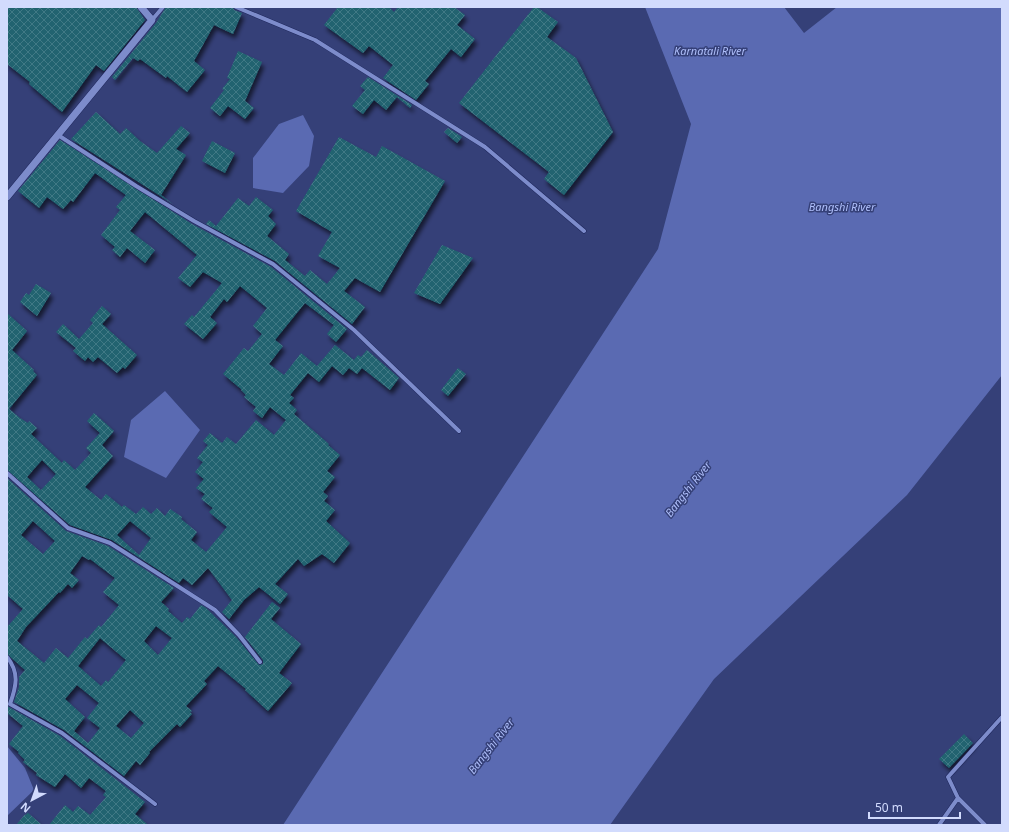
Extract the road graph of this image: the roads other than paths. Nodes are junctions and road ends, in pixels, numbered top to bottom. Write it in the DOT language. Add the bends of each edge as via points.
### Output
graph roads {
  1 [pos="141,7"];
  2 [pos="163,7"];
  3 [pos="236,7"];
  4 [pos="152,20"];
  5 [pos="58,135"];
  6 [pos="7,197"];
  7 [pos="584,230"];
  8 [pos="459,431"];
  9 [pos="7,473"];
  10 [pos="7,658"];
  11 [pos="260,662"];
  12 [pos="1002,717"];
  13 [pos="958,798"];
  14 [pos="155,804"];
  15 [pos="939,825"];
  16 [pos="985,825"];
  1 -- 4 [label="street"];
  2 -- 4 [label="street"];
  3 -- 7 [label="street" via="315,40 485,147"];
  4 -- 5 [label="street"];
  5 -- 6 [label="street"];
  5 -- 8 [label="street" via="194,221 274,264 354,330"];
  9 -- 11 [label="street" via="68,528 110,542 215,610"];
  10 -- 14 [label="street" via="14,666 16,686 10,704 62,733"];
  12 -- 13 [label="street" via="948,777"];
  13 -- 15 [label="street"];
  13 -- 16 [label="street"];
}
